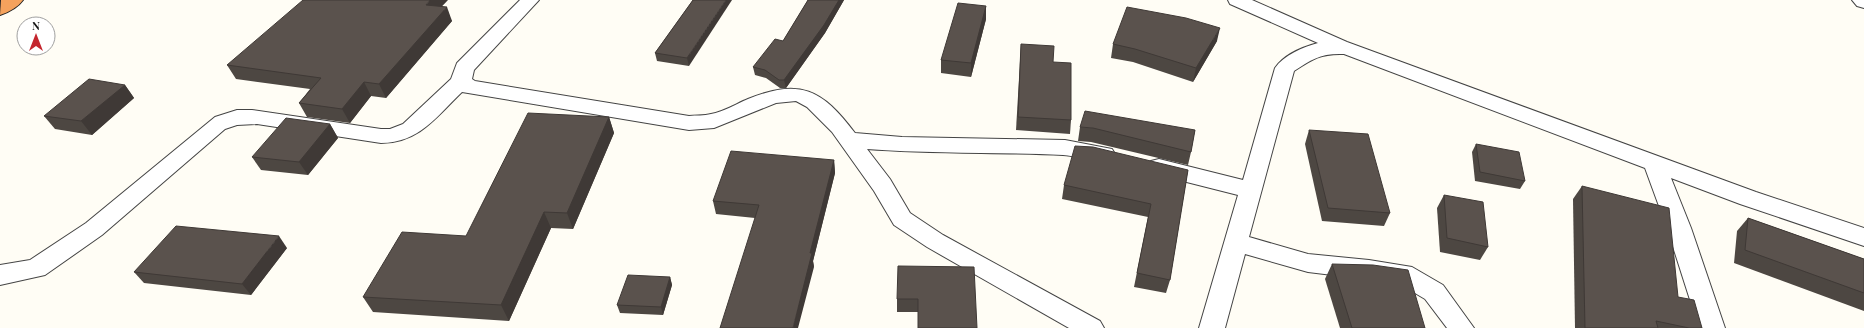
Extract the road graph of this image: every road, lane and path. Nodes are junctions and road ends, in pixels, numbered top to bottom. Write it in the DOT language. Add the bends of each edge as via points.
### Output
graph roads {
  1 [pos="14,0"];
  2 [pos="530,0"];
  3 [pos="1237,0"];
  4 [pos="1861,0"];
  5 [pos="1864,2"];
  6 [pos="0,9"];
  7 [pos="1346,48"];
  8 [pos="461,81"];
  9 [pos="850,140"];
  10 [pos="1654,163"];
  11 [pos="1252,190"];
  12 [pos="1864,237"];
  13 [pos="1237,243"];
  14 [pos="0,275"];
  15 [pos="1091,328"];
  16 [pos="1212,328"];
  17 [pos="1461,328"];
  18 [pos="1712,328"];
  1 -- 6 [label="highway"];
  2 -- 8 [label="street" via="464,68"];
  3 -- 7 [label="street"];
  4 -- 5 [label="street"];
  7 -- 10 [label="street"];
  7 -- 11 [label="street" via="1326,46 1310,51 1285,68"];
  8 -- 9 [label="street" via="469,87 689,123 714,121 772,97 793,94 814,102"];
  8 -- 14 [label="street" via="411,129 392,136 257,117 245,116 226,120 218,124 94,229 36,268"];
  9 -- 11 [label="street" via="1091,151"];
  9 -- 15 [label="street" via="902,219 935,241"];
  10 -- 12 [label="street"];
  10 -- 18 [label="street" via="1679,228"];
  11 -- 13 [label="street"];
  13 -- 16 [label="street"];
  13 -- 17 [label="street" via="1308,263 1369,268 1403,274 1434,292"];
}
